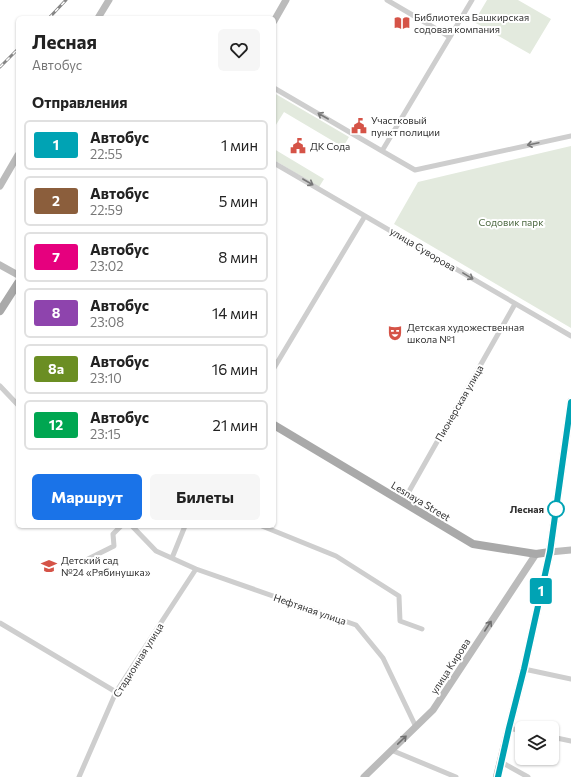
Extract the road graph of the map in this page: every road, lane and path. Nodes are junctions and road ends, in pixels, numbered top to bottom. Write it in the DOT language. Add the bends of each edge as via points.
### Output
graph roads {
  1 [pos="109,0"];
  2 [pos="286,0"];
  3 [pos="387,0"];
  4 [pos="472,0"];
  5 [pos="99,16"];
  6 [pos="276,18"];
  7 [pos="450,37"];
  8 [pos="276,89"];
  9 [pos="571,136"];
  10 [pos="382,151"];
  11 [pos="16,158"];
  12 [pos="276,163"];
  13 [pos="0,186"];
  14 [pos="365,216"];
  15 [pos="0,265"];
  16 [pos="16,274"];
  17 [pos="16,286"];
  18 [pos="515,304"];
  19 [pos="0,311"];
  20 [pos="571,336"];
  21 [pos="276,365"];
  22 [pos="0,386"];
  23 [pos="571,402"];
  24 [pos="16,403"];
  25 [pos="276,426"];
  26 [pos="403,502"];
  27 [pos="119,528"];
  28 [pos="134,528"];
  29 [pos="184,528"];
  30 [pos="267,528"];
  31 [pos="571,550"];
  32 [pos="550,552"];
  33 [pos="536,554"];
  34 [pos="172,558"];
  35 [pos="88,559"];
  36 [pos="196,569"];
  37 [pos="0,623"];
  38 [pos="422,629"];
  39 [pos="524,669"];
  40 [pos="571,679"];
  41 [pos="116,692"];
  42 [pos="416,727"];
  43 [pos="509,728"];
  44 [pos="515,729"];
  45 [pos="559,738"];
  46 [pos="571,741"];
  47 [pos="391,750"];
  48 [pos="501,762"];
  49 [pos="79,777"];
  50 [pos="364,777"];
  51 [pos="456,777"];
  52 [pos="498,777"];
  53 [pos="528,777"];
  1 -- 5 [label="street"];
  2 -- 6 [label="street"];
  3 -- 7 [label="street"];
  4 -- 7 [label="street"];
  7 -- 10 [label="street"];
  10 -- 8 [label="street, one-way"];
  9 -- 10 [label="street, one-way" via="415,170"];
  11 -- 13 [label="street"];
  12 -- 14 [label="street, улица Суворова, one-way"];
  14 -- 18 [label="street, улица Суворова, one-way"];
  14 -- 21 [label="street"];
  15 -- 16 [label="street"];
  17 -- 19 [label="main road"];
  18 -- 20 [label="street, улица Суворова"];
  18 -- 26 [label="street, Пионерская улица"];
  22 -- 24 [label="street"];
  23 -- 32 [label="main road"];
  25 -- 26 [label="main road, Lesnaya Street"];
  26 -- 33 [label="main road, Lesnaya Street" via="473,544"];
  27 -- 35 [label="street" via="113,534 114,546"];
  28 -- 34 [label="street, Нефтяная улица" via="156,551"];
  29 -- 34 [label="street"];
  30 -- 38 [label="street" via="336,556 399,596 400,621"];
  31 -- 32 [label="street, Lesnaya Street"];
  32 -- 33 [label="main road, Lesnaya Street"];
  32 -- 39 [label="main road"];
  42 -- 33 [label="street, улица Кирова, one-way" via="433,710"];
  34 -- 36 [label="street, Нефтяная улица"];
  36 -- 41 [label="street, Стадионная улица"];
  36 -- 42 [label="street, Нефтяная улица" via="356,625 383,658"];
  37 -- 41 [label="street"];
  39 -- 40 [label="street"];
  39 -- 43 [label="main road"];
  41 -- 49 [label="street, Стадионная улица"];
  47 -- 42 [label="street, улица Кирова, one-way"];
  43 -- 44 [label="street"];
  43 -- 48 [label="main road"];
  45 -- 46 [label="street"];
  47 -- 50 [label="street, улица Кирова"];
  47 -- 51 [label="street"];
  48 -- 52 [label="main road"];
  48 -- 53 [label="street"];
}
